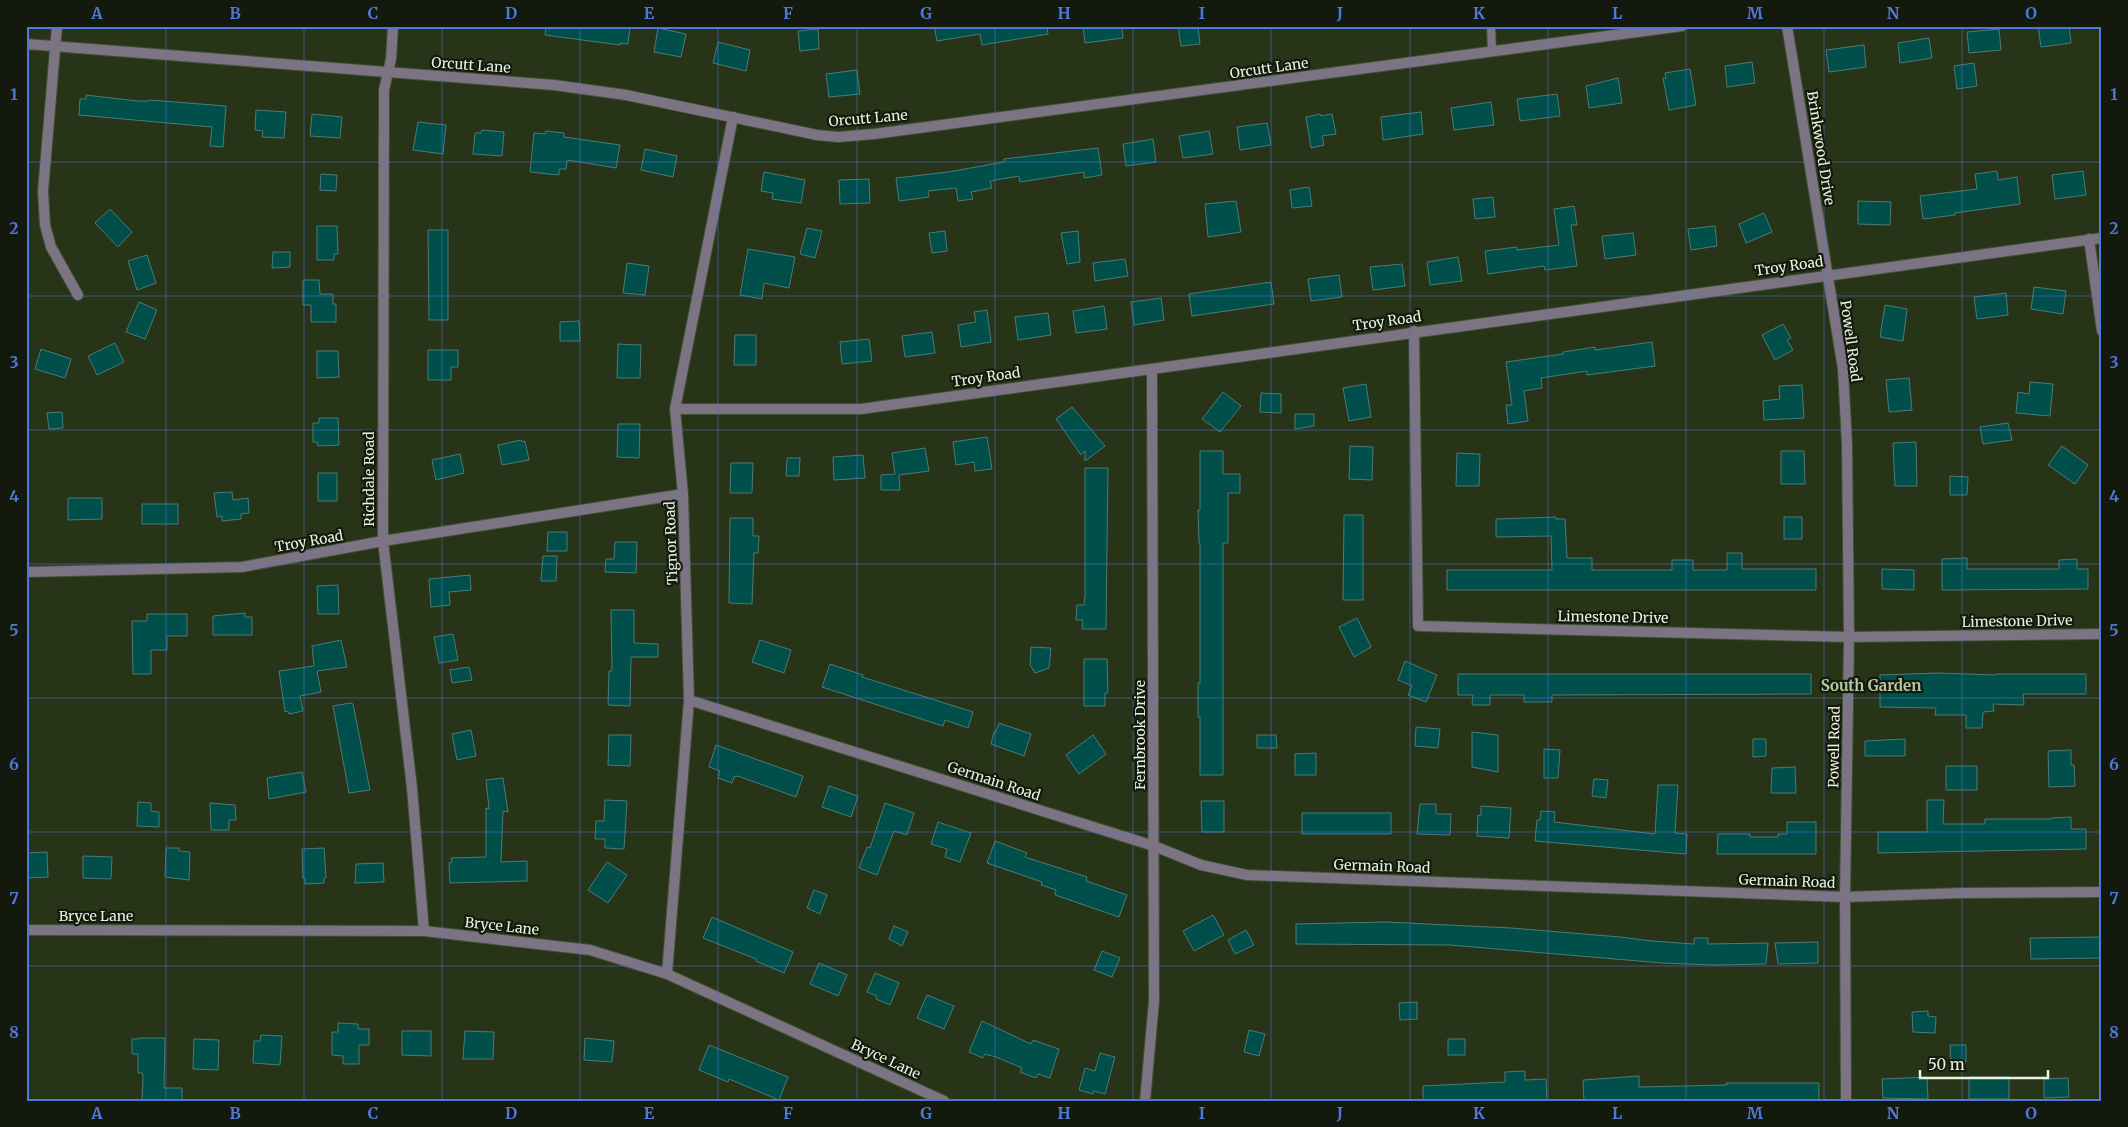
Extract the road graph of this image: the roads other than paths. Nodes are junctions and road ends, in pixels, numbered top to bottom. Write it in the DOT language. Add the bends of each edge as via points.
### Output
graph roads {
  1 [pos="57,26"];
  2 [pos="393,26"];
  3 [pos="1491,26"];
  4 [pos="1682,26"];
  5 [pos="1787,26"];
  6 [pos="1660,28"];
  7 [pos="26,44"];
  8 [pos="55,47"];
  9 [pos="1492,52"];
  10 [pos="388,73"];
  11 [pos="732,117"];
  12 [pos="2102,238"];
  13 [pos="2089,239"];
  14 [pos="1828,275"];
  15 [pos="78,295"];
  16 [pos="1414,331"];
  17 [pos="2102,332"];
  18 [pos="1152,369"];
  19 [pos="675,409"];
  20 [pos="683,494"];
  21 [pos="383,542"];
  22 [pos="26,572"];
  23 [pos="2102,634"];
  24 [pos="1849,637"];
  25 [pos="689,700"];
  26 [pos="1154,846"];
  27 [pos="2102,892"];
  28 [pos="1845,897"];
  29 [pos="26,930"];
  30 [pos="424,931"];
  31 [pos="667,974"];
  32 [pos="944,1101"];
  33 [pos="1145,1101"];
  34 [pos="1846,1101"];
  1 -- 8 [label="street"];
  2 -- 10 [label="street, Richdale Road"];
  3 -- 9 [label="lane"];
  4 -- 6 [label="street, Orcutt Lane"];
  5 -- 14 [label="street, Brinkwood Drive"];
  6 -- 9 [label="street, Orcutt Lane"];
  7 -- 8 [label="street, Orcutt Lane"];
  8 -- 10 [label="street, Orcutt Lane"];
  8 -- 15 [label="street" via="43,191 46,225 51,247"];
  9 -- 11 [label="street, Orcutt Lane" via="874,134 816,136"];
  10 -- 11 [label="street, Orcutt Lane" via="554,85 626,95"];
  10 -- 21 [label="street, Richdale Road" via="384,90"];
  11 -- 19 [label="street, Tignor Road"];
  12 -- 13 [label="street, Troy Road"];
  13 -- 14 [label="street, Troy Road"];
  13 -- 17 [label="street"];
  14 -- 16 [label="street, Troy Road"];
  14 -- 24 [label="street, Powell Road" via="1843,369 1848,445"];
  16 -- 18 [label="street, Troy Road"];
  16 -- 24 [label="street, Limestone Drive" via="1418,626"];
  18 -- 19 [label="street, Troy Road" via="861,409"];
  18 -- 26 [label="street, Fernbrook Drive"];
  19 -- 20 [label="street, Tignor Road"];
  20 -- 21 [label="street, Troy Road"];
  20 -- 25 [label="street, Tignor Road"];
  21 -- 22 [label="street, Troy Road" via="242,567"];
  21 -- 30 [label="street, Richdale Road" via="412,788"];
  23 -- 24 [label="street, Limestone Drive"];
  24 -- 28 [label="street, Powell Road"];
  25 -- 26 [label="street, Germain Road"];
  25 -- 31 [label="street, Tignor Road"];
  26 -- 28 [label="street, Germain Road" via="1201,865 1246,875"];
  26 -- 33 [label="street, Fernbrook Drive" via="1154,1001"];
  27 -- 28 [label="street, Germain Road"];
  28 -- 34 [label="street, Powell Road"];
  29 -- 30 [label="street, Bryce Lane"];
  30 -- 31 [label="street, Bryce Lane" via="590,950"];
  31 -- 32 [label="street, Bryce Lane"];
}
